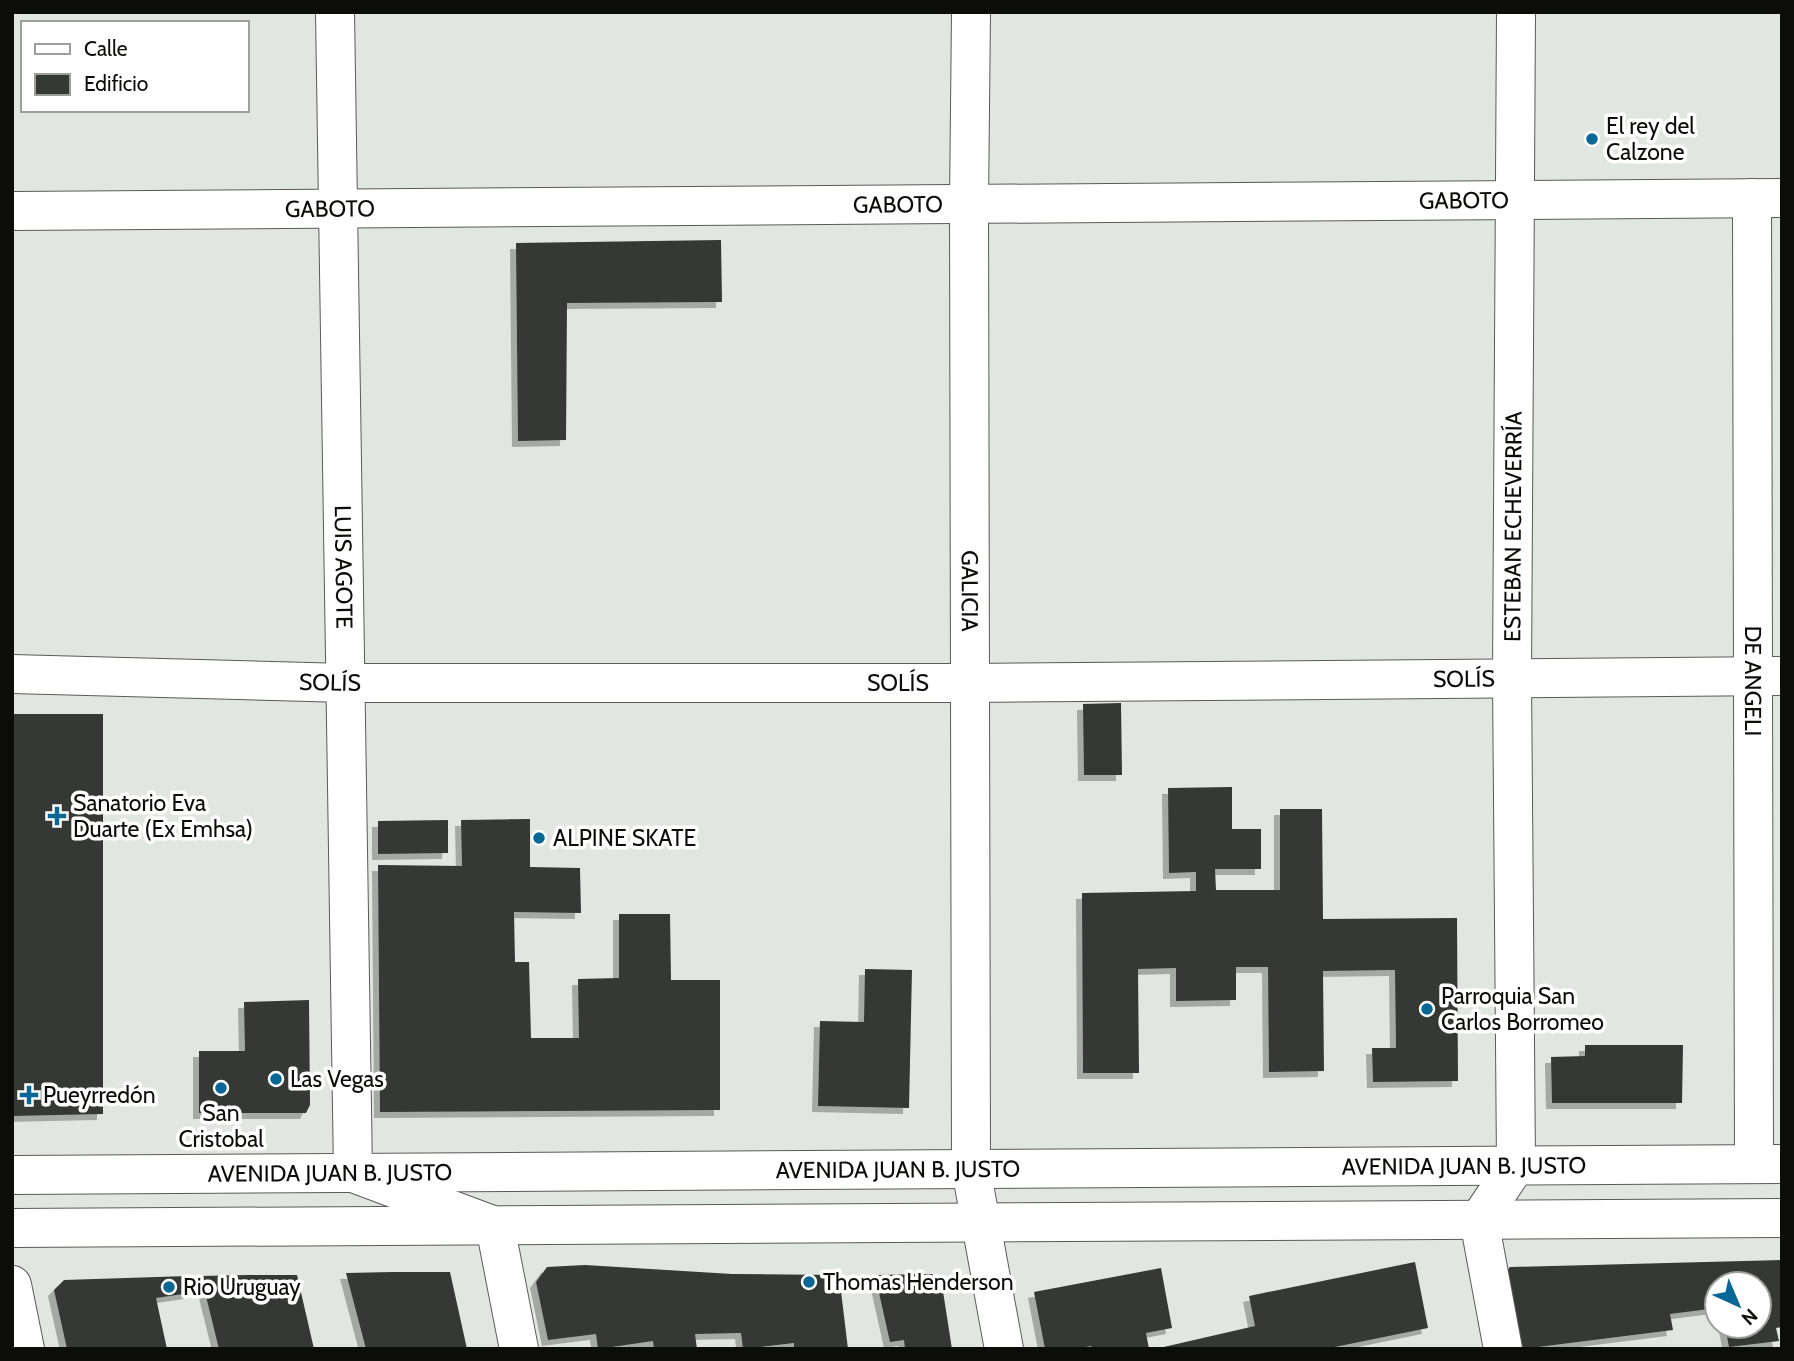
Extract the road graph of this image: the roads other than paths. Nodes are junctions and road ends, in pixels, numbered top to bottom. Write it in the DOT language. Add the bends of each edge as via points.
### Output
graph roads {
  1 [pos="335,12"];
  2 [pos="971,12"];
  3 [pos="1516,12"];
  4 [pos="1767,198"];
  5 [pos="1515,200"];
  6 [pos="969,204"];
  7 [pos="338,208"];
  8 [pos="12,211"];
  9 [pos="12,674"];
  10 [pos="1767,676"];
  11 [pos="1512,677"];
  12 [pos="346,683"];
  13 [pos="971,683"];
  14 [pos="1768,1164"];
  15 [pos="1516,1166"];
  16 [pos="971,1169"];
  17 [pos="353,1172"];
  18 [pos="12,1175"];
  19 [pos="1782,1218"];
  20 [pos="1479,1220"];
  21 [pos="980,1222"];
  22 [pos="495,1226"];
  23 [pos="12,1228"];
  24 [pos="12,1284"];
  25 [pos="25,1349"];
  26 [pos="519,1349"];
  27 [pos="1004,1349"];
  28 [pos="1503,1349"];
  1 -- 7 [label="street, LUIS AGOTE"];
  2 -- 6 [label="street, GALICIA"];
  3 -- 5 [label="street, ESTEBAN ECHEVERRÍA"];
  4 -- 5 [label="street, GABOTO"];
  4 -- 10 [label="street, DE ANGELI"];
  5 -- 6 [label="street, GABOTO"];
  5 -- 11 [label="street, ESTEBAN ECHEVERRÍA"];
  6 -- 7 [label="street, GABOTO"];
  6 -- 13 [label="street, GALICIA"];
  7 -- 8 [label="street, GABOTO"];
  7 -- 12 [label="street, LUIS AGOTE"];
  9 -- 12 [label="street, SOLÍS"];
  10 -- 11 [label="street, SOLÍS"];
  10 -- 14 [label="street, DE ANGELI"];
  11 -- 13 [label="street, SOLÍS"];
  11 -- 15 [label="street, ESTEBAN ECHEVERRÍA"];
  12 -- 13 [label="street, SOLÍS"];
  12 -- 17 [label="street, LUIS AGOTE"];
  13 -- 16 [label="street, GALICIA"];
  14 -- 15 [label="street, AVENIDA JUAN B. JUSTO"];
  15 -- 16 [label="street, AVENIDA JUAN B. JUSTO"];
  15 -- 20 [label="street"];
  16 -- 17 [label="street, AVENIDA JUAN B. JUSTO"];
  16 -- 21 [label="street, GALICIA"];
  17 -- 18 [label="street, AVENIDA JUAN B. JUSTO"];
  17 -- 22 [label="street"];
  19 -- 20 [label="street"];
  20 -- 21 [label="street"];
  20 -- 28 [label="street"];
  21 -- 22 [label="street"];
  21 -- 27 [label="street, GALICIA"];
  22 -- 23 [label="street"];
  22 -- 26 [label="street"];
  24 -- 25 [label="street"];
}
